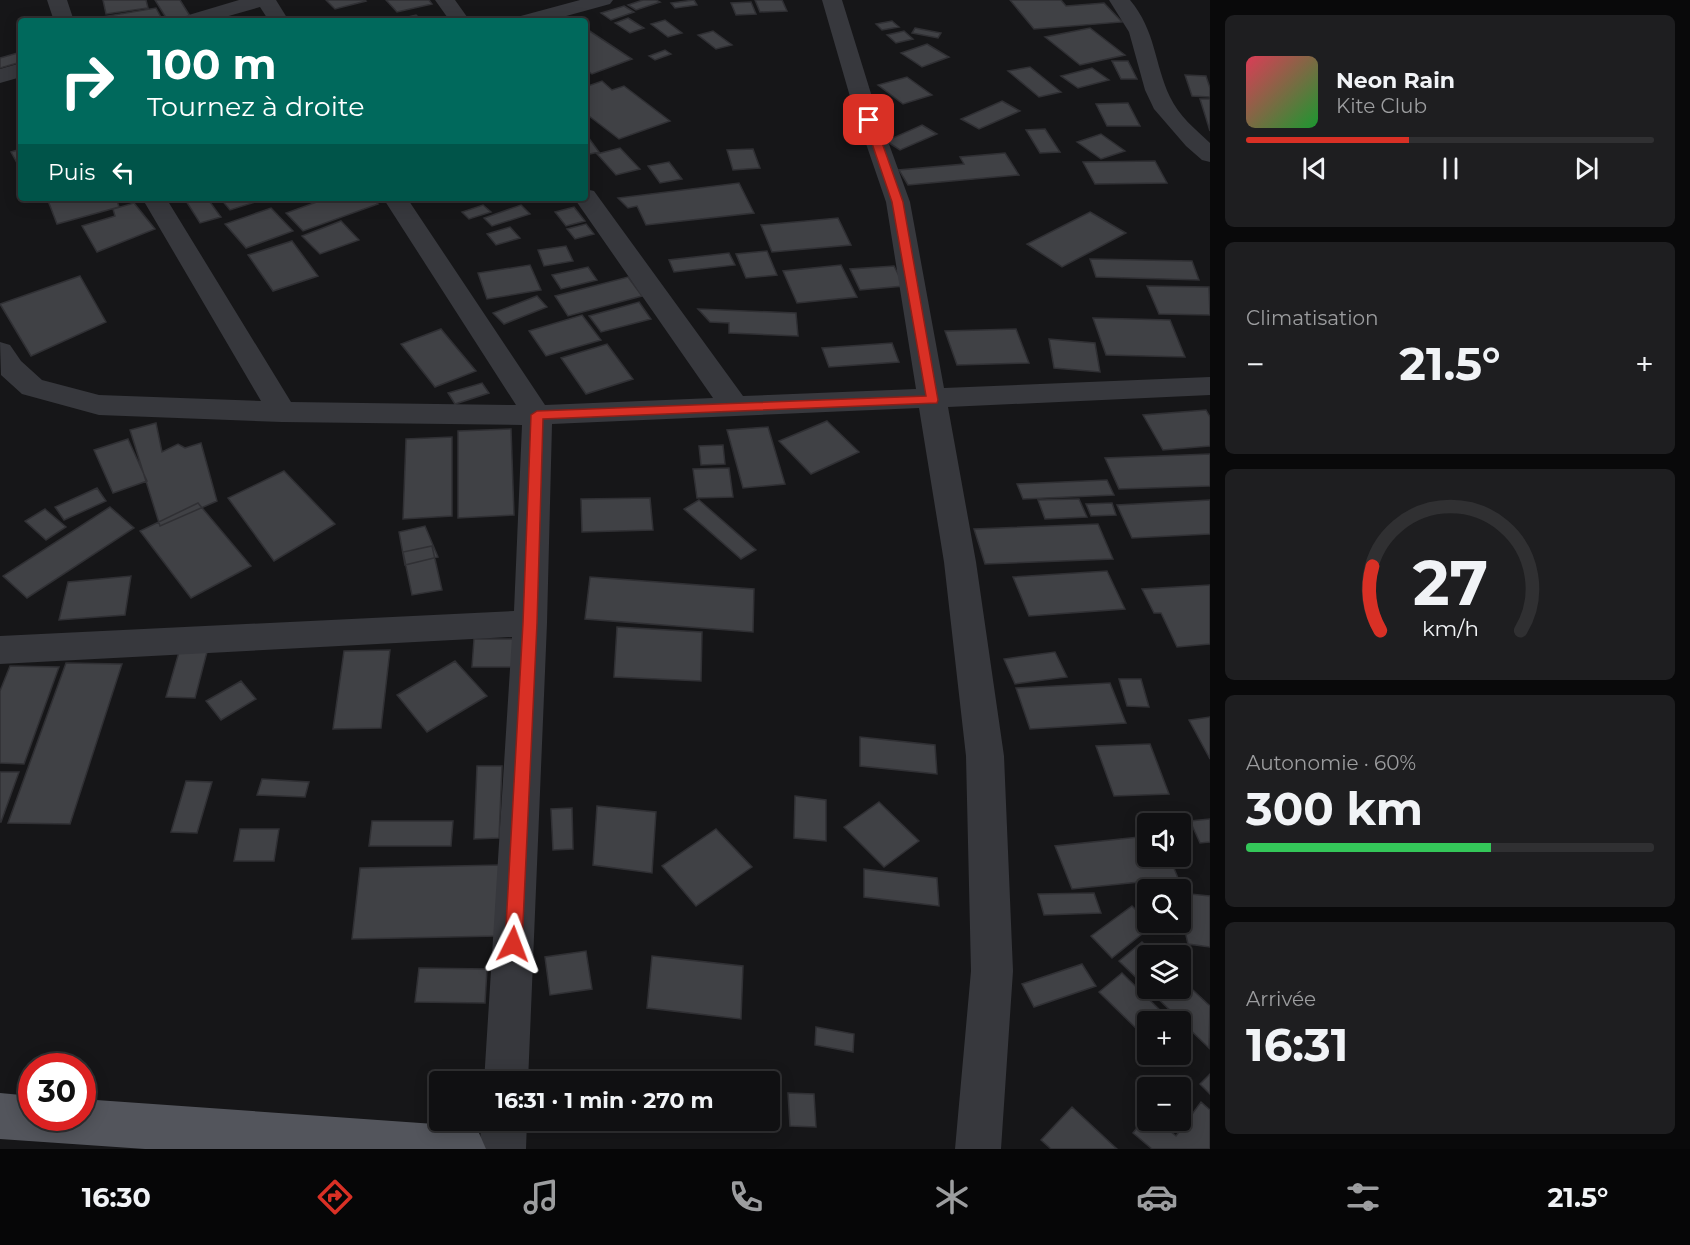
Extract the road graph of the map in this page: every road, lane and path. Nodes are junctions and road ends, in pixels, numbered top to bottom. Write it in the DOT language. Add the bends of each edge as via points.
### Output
graph roads {
  1 [pos="57,0"];
  2 [pos="261,0"];
  3 [pos="266,0"];
  4 [pos="446,0"];
  5 [pos="603,0"];
  6 [pos="832,0"];
  7 [pos="1119,0"];
  8 [pos="63,18"];
  9 [pos="199,18"];
  10 [pos="277,18"];
  11 [pos="458,18"];
  12 [pos="535,18"];
  13 [pos="18,71"];
  14 [pos="0,76"];
  15 [pos="1210,154"];
  16 [pos="588,200"];
  17 [pos="156,201"];
  18 [pos="397,201"];
  19 [pos="0,351"];
  20 [pos="1210,386"];
  21 [pos="932,400"];
  22 [pos="735,407"];
  23 [pos="282,412"];
  24 [pos="537,415"];
  25 [pos="530,623"];
  26 [pos="0,650"];
  27 [pos="507,1071"];
  28 [pos="0,1116"];
  29 [pos="504,1131"];
  30 [pos="463,1149"];
  31 [pos="503,1149"];
  32 [pos="978,1149"];
  1 -- 8 [label="street"];
  2 -- 9 [label="street"];
  3 -- 10 [label="street"];
  4 -- 11 [label="street"];
  5 -- 12 [label="street"];
  6 -- 21 [label="street" via="898,202"];
  7 -- 15 [label="street" via="1140,27 1157,91 1167,111"];
  13 -- 14 [label="street"];
  16 -- 22 [label="street"];
  17 -- 23 [label="street"];
  18 -- 24 [label="street"];
  19 -- 23 [label="street" via="11,368 32,387 99,405"];
  20 -- 21 [label="street"];
  21 -- 22 [label="street"];
  21 -- 32 [label="street" via="960,562 985,756 992,971"];
  22 -- 24 [label="street"];
  23 -- 24 [label="street"];
  24 -- 25 [label="street"];
  25 -- 26 [label="street"];
  25 -- 27 [label="street"];
  28 -- 30 [label="main road"];
  29 -- 31 [label="street"];
}
